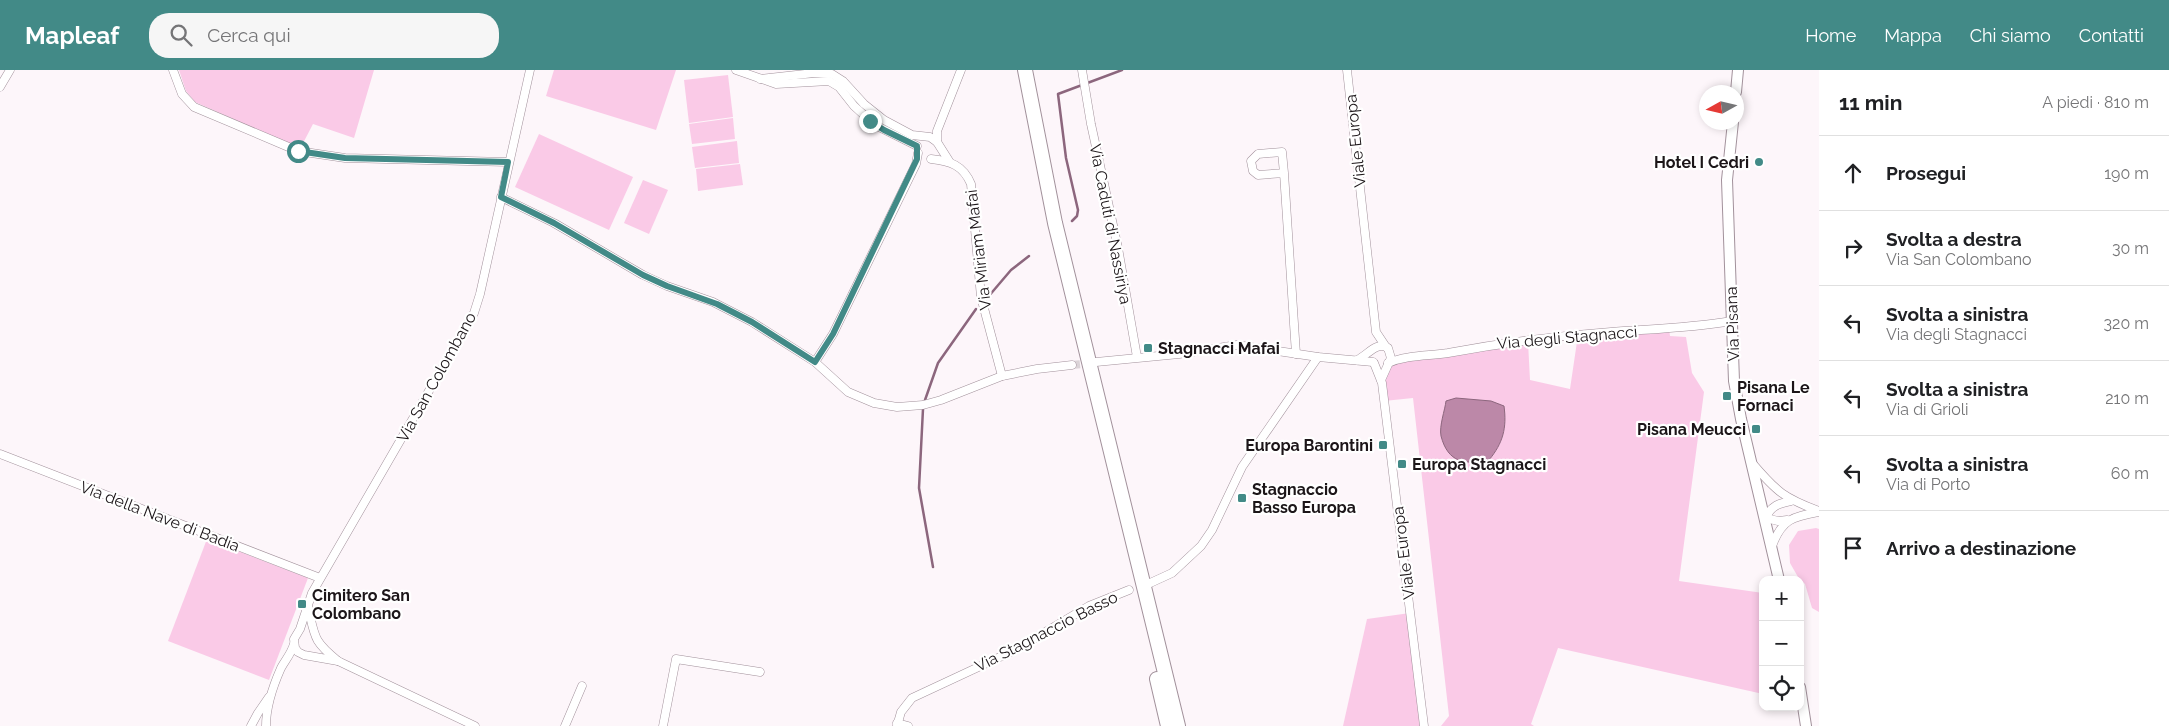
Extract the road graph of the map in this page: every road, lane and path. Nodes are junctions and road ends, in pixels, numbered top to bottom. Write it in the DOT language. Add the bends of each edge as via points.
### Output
graph roads {
  1 [pos="10,70"];
  2 [pos="173,70"];
  3 [pos="530,70"];
  4 [pos="736,70"];
  5 [pos="962,70"];
  6 [pos="1015,70"];
  7 [pos="1025,70"];
  8 [pos="1078,70"];
  9 [pos="1082,70"];
  10 [pos="1347,70"];
  11 [pos="1738,70"];
  12 [pos="837,73"];
  13 [pos="760,79"];
  14 [pos="827,81"];
  15 [pos="1737,85"];
  16 [pos="0,87"];
  17 [pos="1085,91"];
  18 [pos="1731,130"];
  19 [pos="937,131"];
  20 [pos="926,137"];
  21 [pos="938,144"];
  22 [pos="918,150"];
  23 [pos="930,159"];
  24 [pos="949,161"];
  25 [pos="508,162"];
  26 [pos="916,164"];
  27 [pos="1284,173"];
  28 [pos="501,197"];
  29 [pos="1732,322"];
  30 [pos="1376,332"];
  31 [pos="1388,349"];
  32 [pos="1372,350"];
  33 [pos="1296,354"];
  34 [pos="1137,357"];
  35 [pos="1318,357"];
  36 [pos="1402,358"];
  37 [pos="1357,360"];
  38 [pos="815,362"];
  39 [pos="1096,362"];
  40 [pos="1374,363"];
  41 [pos="1388,363"];
  42 [pos="1072,365"];
  43 [pos="1002,376"];
  44 [pos="1382,380"];
  45 [pos="0,454"];
  46 [pos="1753,464"];
  47 [pos="1791,501"];
  48 [pos="1819,512"];
  49 [pos="1766,518"];
  50 [pos="1787,520"];
  51 [pos="1772,546"];
  52 [pos="1778,576"];
  53 [pos="320,578"];
  54 [pos="1148,584"];
  55 [pos="1129,590"];
  56 [pos="308,607"];
  57 [pos="297,635"];
  58 [pos="315,639"];
  59 [pos="294,644"];
  60 [pos="305,655"];
  61 [pos="290,657"];
  62 [pos="338,661"];
  63 [pos="760,672"];
  64 [pos="582,686"];
  65 [pos="271,696"];
  66 [pos="1804,711"];
  67 [pos="255,718"];
  68 [pos="266,724"];
  69 [pos="897,724"];
  70 [pos="251,726"];
  71 [pos="475,726"];
  72 [pos="565,726"];
  73 [pos="663,726"];
  74 [pos="908,726"];
  75 [pos="1168,726"];
  76 [pos="1178,726"];
  77 [pos="1424,726"];
  78 [pos="1806,726"];
  1 -- 16 [label="street"];
  2 -- 25 [label="street" via="182,94 194,107 298,151 345,158"];
  3 -- 25 [label="street, Via San Colombano"];
  4 -- 13 [label="street"];
  5 -- 19 [label="street"];
  6 -- 75 [label="highway" via="1042,208"];
  7 -- 76 [label="highway" via="1055,224"];
  8 -- 17 [label="street, Via Caduti di Nassiriya"];
  9 -- 17 [label="street, Via Caduti di Nassiriya"];
  10 -- 30 [label="street, Viale Europa"];
  11 -- 15 [label="main road"];
  12 -- 13 [label="street"];
  12 -- 14 [label="street"];
  12 -- 20 [label="street" via="878,116 908,133"];
  13 -- 14 [label="street" via="776,84"];
  14 -- 22 [label="street" via="837,86 875,125"];
  17 -- 34 [label="street, Via Caduti di Nassiriya"];
  18 -- 29 [label="main road, Via Pisana" via="1727,180"];
  19 -- 20 [label="street"];
  19 -- 21 [label="street"];
  20 -- 21 [label="street"];
  20 -- 22 [label="street" via="919,141"];
  21 -- 23 [label="street" via="937,154"];
  21 -- 24 [label="street, Via Miriam Mafai"];
  22 -- 23 [label="street" via="922,158"];
  22 -- 26 [label="street"];
  23 -- 24 [label="street"];
  23 -- 26 [label="street"];
  24 -- 43 [label="street, Via Miriam Mafai" via="964,171 972,187 981,297"];
  25 -- 28 [label="street, Via San Colombano"];
  26 -- 38 [label="street" via="833,334"];
  27 -- 27 [label="street" via="1282,152 1258,154 1251,161 1253,172 1258,176"];
  27 -- 33 [label="street"];
  28 -- 38 [label="street" via="554,223 637,272 717,304 752,322"];
  28 -- 53 [label="street, Via San Colombano" via="474,314"];
  29 -- 36 [label="street, Via degli Stagnacci" via="1492,344"];
  29 -- 46 [label="main road, Via Pisana" via="1736,395"];
  30 -- 31 [label="street, Viale Europa"];
  30 -- 32 [label="street, Viale Europa"];
  31 -- 32 [label="street" via="1380,345"];
  31 -- 36 [label="street"];
  31 -- 41 [label="street" via="1391,357"];
  32 -- 37 [label="street"];
  32 -- 40 [label="street" via="1370,355"];
  33 -- 34 [label="street, Via degli Stagnacci" via="1237,345"];
  33 -- 35 [label="street, Via degli Stagnacci"];
  34 -- 39 [label="street, Via degli Stagnacci"];
  35 -- 37 [label="street, Via degli Stagnacci"];
  35 -- 54 [label="street" via="1242,467 1201,546 1172,573"];
  36 -- 41 [label="street, Via degli Stagnacci"];
  37 -- 40 [label="street, Via degli Stagnacci"];
  38 -- 43 [label="street" via="851,394 890,407 933,403"];
  40 -- 41 [label="street, Via degli Stagnacci" via="1380,366"];
  40 -- 44 [label="street, Viale Europa"];
  41 -- 44 [label="street, Viale Europa"];
  42 -- 43 [label="street"];
  44 -- 77 [label="street, Viale Europa"];
  45 -- 53 [label="street, Via della Nave di Badia"];
  46 -- 47 [label="street"];
  46 -- 49 [label="main road, Via Pisana"];
  47 -- 48 [label="street"];
  47 -- 49 [label="street" via="1775,506 1768,511"];
  48 -- 50 [label="street"];
  49 -- 50 [label="street"];
  49 -- 51 [label="main road, Via Pisana"];
  50 -- 51 [label="street"];
  51 -- 52 [label="main road, Via Pisana"];
  53 -- 56 [label="street, Via San Colombano"];
  55 -- 69 [label="street, Via Stagnaccio Basso" via="1089,606 1017,649 912,698 901,712"];
  56 -- 57 [label="street, Via San Colombano"];
  56 -- 58 [label="street"];
  57 -- 58 [label="street" via="305,632"];
  57 -- 59 [label="street, Via San Colombano"];
  58 -- 60 [label="street" via="315,650"];
  58 -- 62 [label="street"];
  59 -- 60 [label="street" via="298,652"];
  59 -- 61 [label="street, Via San Colombano"];
  60 -- 61 [label="street"];
  60 -- 62 [label="street"];
  61 -- 65 [label="street, Via San Colombano" via="282,667"];
  62 -- 71 [label="street"];
  63 -- 73 [label="street" via="676,659"];
  64 -- 72 [label="street"];
  65 -- 67 [label="street"];
  65 -- 68 [label="street"];
  66 -- 78 [label="main road"];
  67 -- 68 [label="street"];
  67 -- 70 [label="street"];
  69 -- 74 [label="street"];
}
